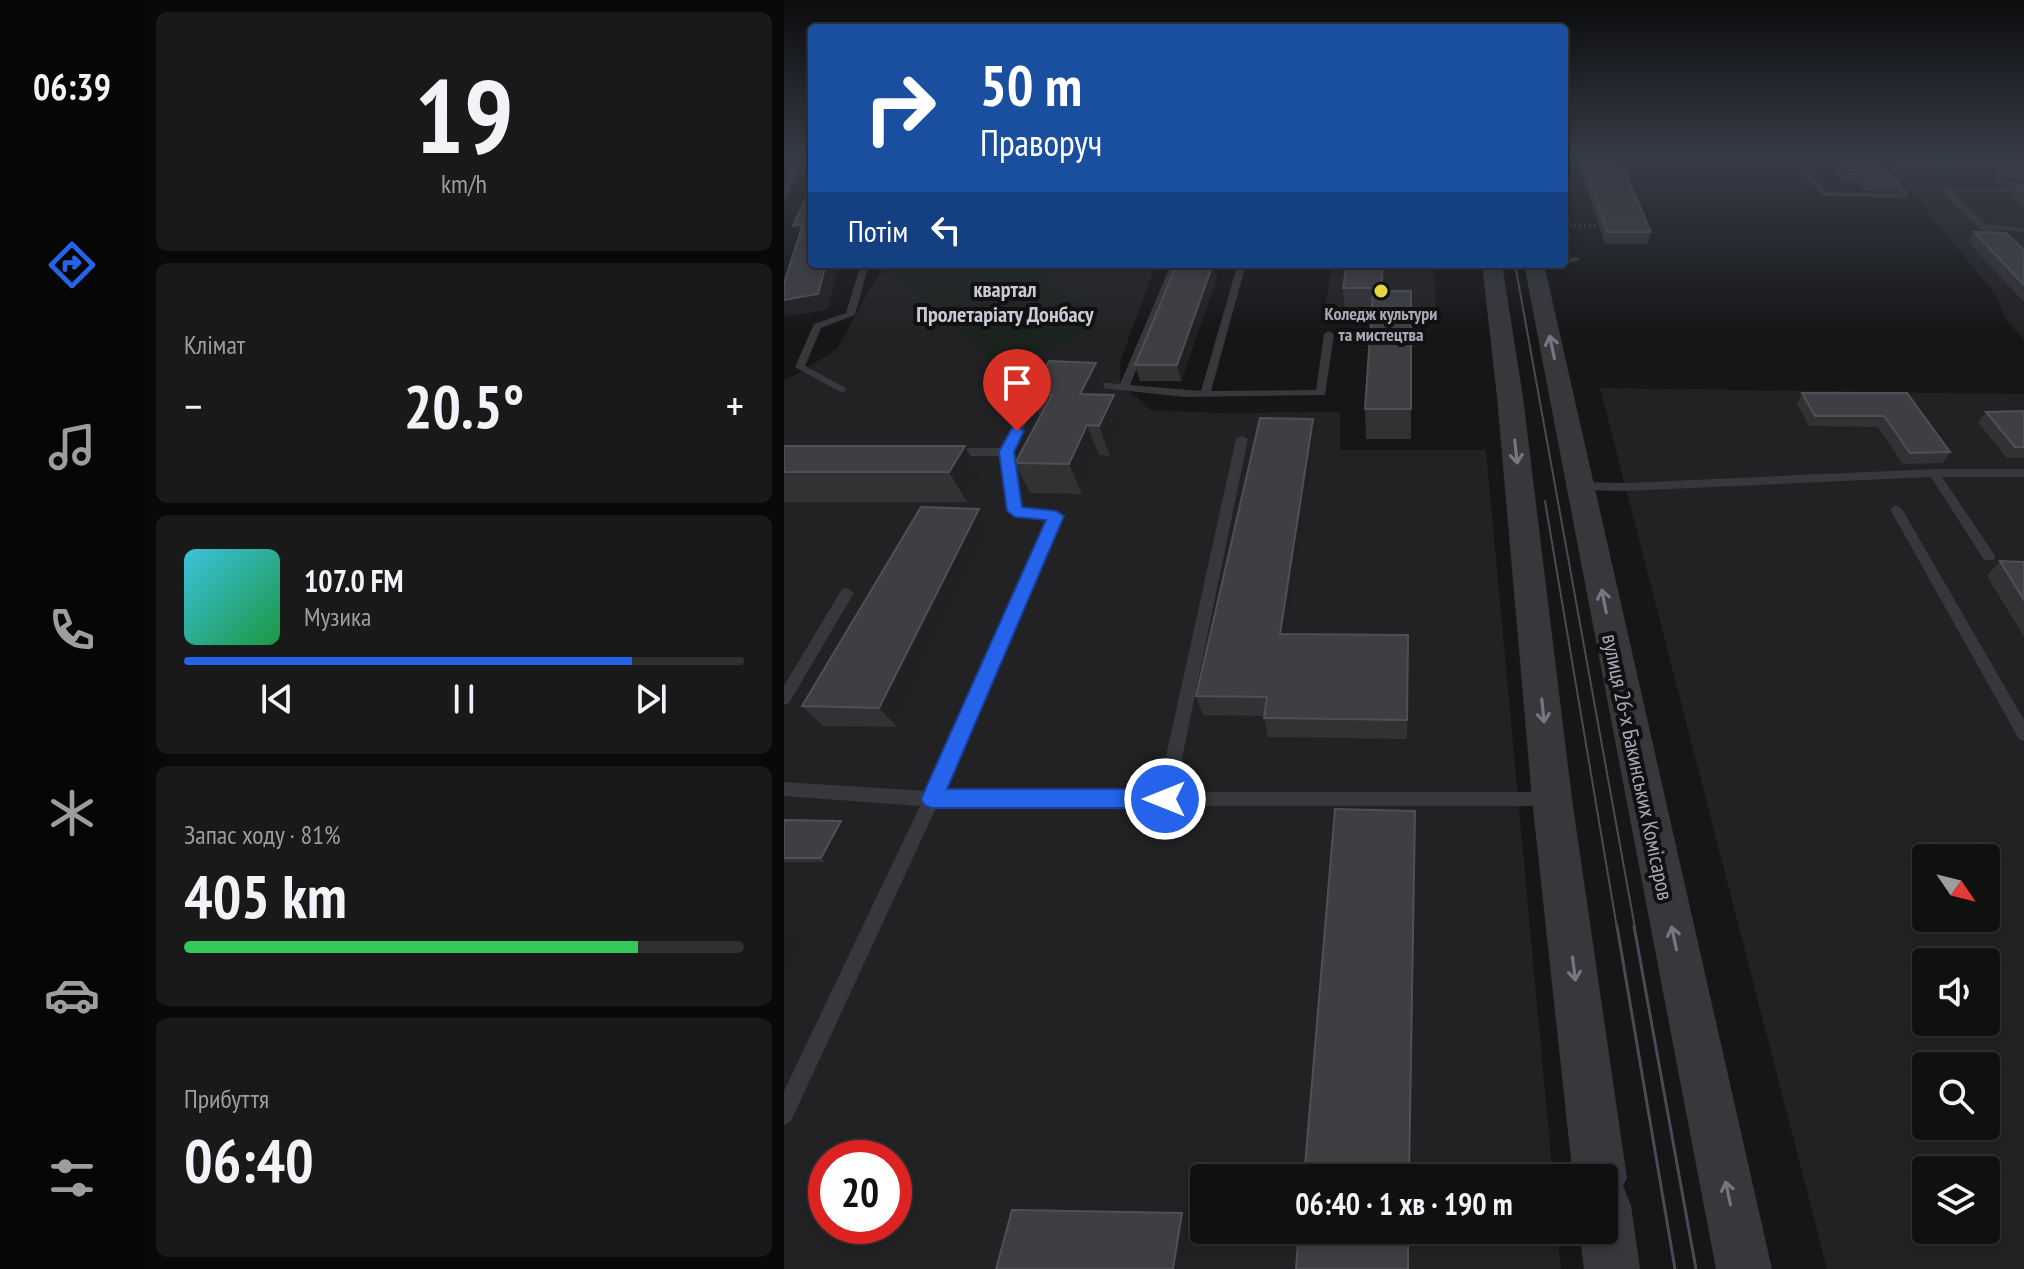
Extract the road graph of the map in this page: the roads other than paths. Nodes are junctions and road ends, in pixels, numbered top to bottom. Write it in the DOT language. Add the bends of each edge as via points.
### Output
graph roads {
  1 [pos="1971,215"];
  2 [pos="1983,226"];
  3 [pos="2024,230"];
  4 [pos="1996,238"];
  5 [pos="1576,260"];
  6 [pos="1568,261"];
  7 [pos="864,268"];
  8 [pos="1174,268"];
  9 [pos="1241,268"];
  10 [pos="1493,268"];
  11 [pos="1535,268"];
  12 [pos="1329,334"];
  13 [pos="1050,382"];
  14 [pos="1079,384"];
  15 [pos="1124,387"];
  16 [pos="842,390"];
  17 [pos="1205,394"];
  18 [pos="1242,439"];
  19 [pos="943,452"];
  20 [pos="1006,452"];
  21 [pos="1934,473"];
  22 [pos="2024,473"];
  23 [pos="1581,486"];
  24 [pos="1896,509"];
  25 [pos="1989,557"];
  26 [pos="847,593"];
  27 [pos="784,699"];
  28 [pos="2024,734"];
  29 [pos="784,789"];
  30 [pos="932,799"];
  31 [pos="1165,799"];
  32 [pos="1552,799"];
  33 [pos="784,1114"];
  34 [pos="1598,1164"];
  35 [pos="1609,1244"];
  36 [pos="1612,1269"];
  37 [pos="1744,1269"];
  1 -- 2 [label="lane"];
  2 -- 3 [label="lane"];
  2 -- 4 [label="lane"];
  5 -- 6 [label="lane"];
  7 -- 16 [label="lane" via="850,315 817,326 800,367"];
  8 -- 15 [label="lane"];
  9 -- 17 [label="lane"];
  10 -- 32 [label="street, one-way"];
  23 -- 11 [label="street, вулиця 26-х Бакинських Комісаров, one-way"];
  12 -- 17 [label="lane" via="1321,393"];
  13 -- 20 [label="lane" via="1038,390"];
  14 -- 15 [label="lane"];
  15 -- 17 [label="lane"];
  18 -- 31 [label="lane"];
  19 -- 20 [label="lane"];
  20 -- 30 [label="lane" via="1015,511 1056,516"];
  21 -- 22 [label="lane"];
  21 -- 23 [label="lane"];
  21 -- 25 [label="lane"];
  37 -- 23 [label="street, вулиця 26-х Бакинських Комісаров, one-way"];
  24 -- 28 [label="lane"];
  26 -- 27 [label="lane"];
  29 -- 30 [label="lane"];
  30 -- 31 [label="lane"];
  30 -- 33 [label="lane"];
  31 -- 32 [label="lane"];
  32 -- 34 [label="street, one-way"];
  35 -- 36 [label="street"];
}
